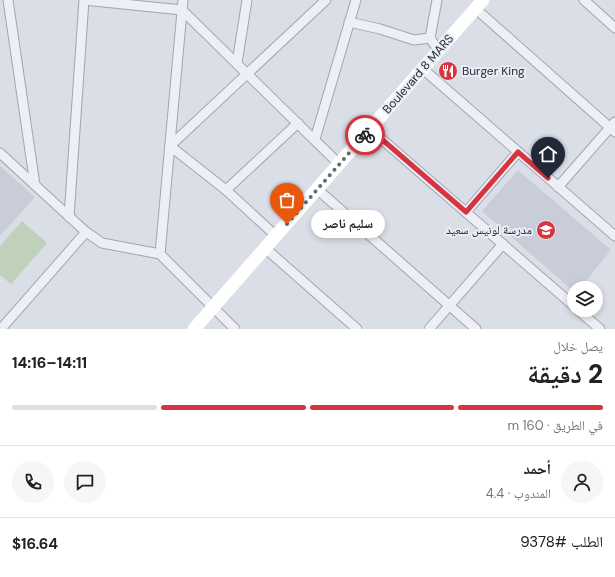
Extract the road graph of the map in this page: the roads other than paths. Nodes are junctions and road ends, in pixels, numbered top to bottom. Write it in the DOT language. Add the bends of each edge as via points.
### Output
graph roads {
  1 [pos="8,0"];
  2 [pos="84,0"];
  3 [pos="182,0"];
  4 [pos="247,0"];
  5 [pos="326,0"];
  6 [pos="356,0"];
  7 [pos="437,0"];
  8 [pos="584,0"];
  9 [pos="479,4"];
  10 [pos="182,10"];
  11 [pos="349,22"];
  12 [pos="615,28"];
  13 [pos="430,38"];
  14 [pos="439,51"];
  15 [pos="236,63"];
  16 [pos="423,69"];
  17 [pos="248,74"];
  18 [pos="298,123"];
  19 [pos="613,127"];
  20 [pos="370,129"];
  21 [pos="315,140"];
  22 [pos="170,146"];
  23 [pos="518,152"];
  24 [pos="0,153"];
  25 [pos="339,164"];
  26 [pos="35,185"];
  27 [pos="558,187"];
  28 [pos="317,189"];
  29 [pos="226,190"];
  30 [pos="466,212"];
  31 [pos="69,217"];
  32 [pos="86,232"];
  33 [pos="276,236"];
  34 [pos="615,236"];
  35 [pos="503,244"];
  36 [pos="265,248"];
  37 [pos="160,254"];
  38 [pos="567,300"];
  39 [pos="449,305"];
  40 [pos="213,308"];
  41 [pos="586,317"];
  42 [pos="1,329"];
  43 [pos="194,329"];
  44 [pos="235,329"];
  45 [pos="357,329"];
  46 [pos="429,329"];
  47 [pos="476,329"];
  48 [pos="600,329"];
  1 -- 26 [label="street"];
  2 -- 10 [label="street"];
  2 -- 31 [label="street"];
  3 -- 10 [label="street"];
  4 -- 15 [label="street"];
  5 -- 17 [label="street"];
  6 -- 11 [label="street"];
  7 -- 13 [label="street"];
  8 -- 12 [label="street"];
  9 -- 14 [label="main road, Boulevard 8 MARS"];
  9 -- 19 [label="street"];
  10 -- 15 [label="street"];
  10 -- 22 [label="street"];
  11 -- 13 [label="street" via="414,40"];
  11 -- 21 [label="street"];
  13 -- 14 [label="street"];
  14 -- 16 [label="main road, Boulevard 8 MARS"];
  15 -- 17 [label="street"];
  16 -- 20 [label="main road, Boulevard 8 MARS"];
  16 -- 23 [label="street"];
  17 -- 18 [label="street"];
  17 -- 22 [label="street"];
  18 -- 21 [label="street"];
  18 -- 29 [label="street"];
  19 -- 27 [label="street"];
  20 -- 25 [label="main road, Boulevard 8 MARS"];
  20 -- 30 [label="street"];
  21 -- 25 [label="street"];
  22 -- 29 [label="street"];
  22 -- 37 [label="street"];
  23 -- 27 [label="street"];
  23 -- 30 [label="street"];
  24 -- 26 [label="street"];
  25 -- 28 [label="main road, Boulevard 8 MARS"];
  26 -- 31 [label="street"];
  27 -- 34 [label="street"];
  28 -- 33 [label="main road, Boulevard 8 MARS"];
  28 -- 39 [label="street"];
  29 -- 33 [label="street"];
  30 -- 35 [label="street"];
  31 -- 32 [label="street"];
  32 -- 37 [label="street" via="102,243"];
  32 -- 42 [label="street"];
  33 -- 36 [label="main road, Boulevard 8 MARS"];
  35 -- 38 [label="street"];
  35 -- 39 [label="street"];
  36 -- 40 [label="main road, Boulevard 8 MARS"];
  36 -- 45 [label="street"];
  37 -- 40 [label="street"];
  39 -- 46 [label="street"];
  39 -- 47 [label="street"];
  40 -- 43 [label="main road, Boulevard 8 MARS"];
  40 -- 44 [label="street"];
  41 -- 48 [label="street"];
}
